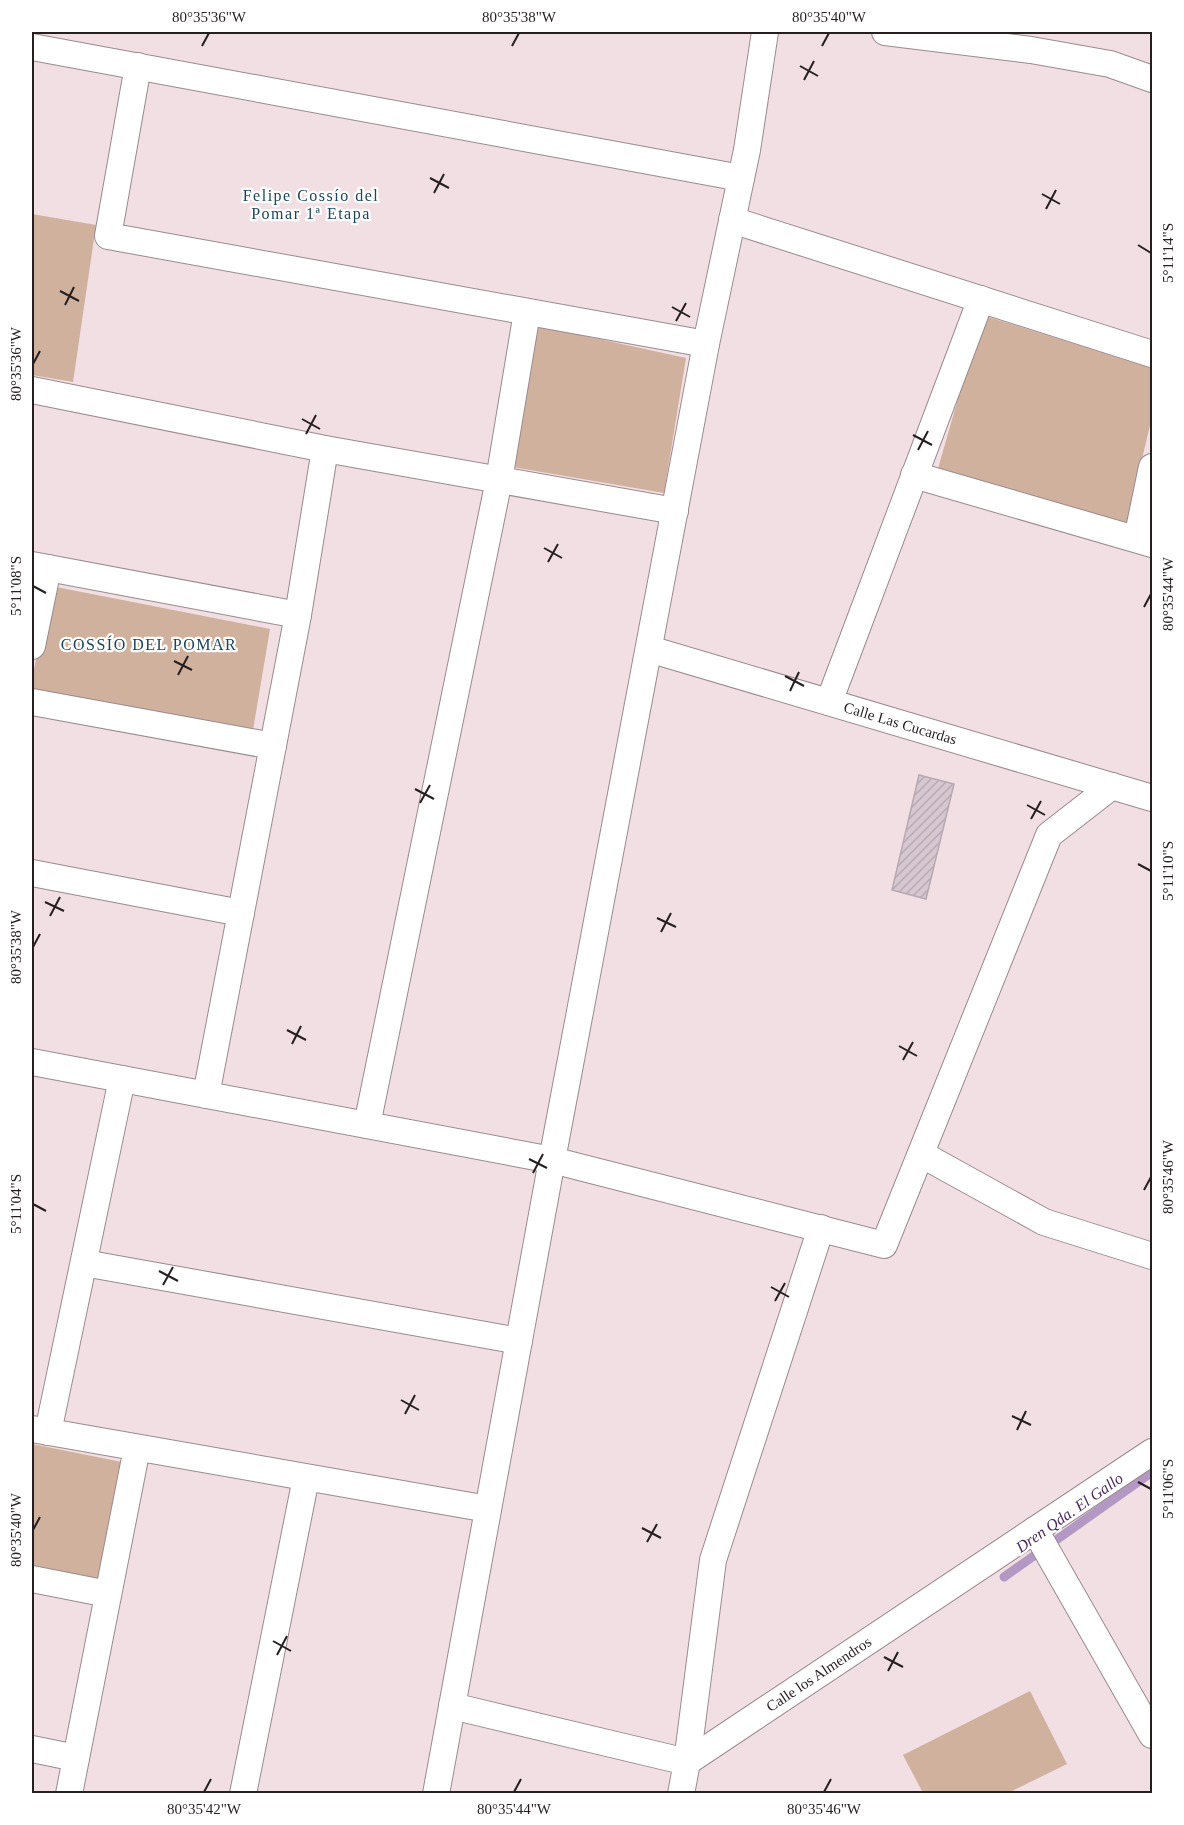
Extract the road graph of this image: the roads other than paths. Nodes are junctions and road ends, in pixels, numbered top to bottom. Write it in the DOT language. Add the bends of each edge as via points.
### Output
graph roads {
  1 [pos="765,32"];
  2 [pos="885,32"];
  3 [pos="32,47"];
  4 [pos="138,66"];
  5 [pos="1152,79"];
  6 [pos="741,178"];
  7 [pos="732,220"];
  8 [pos="981,299"];
  9 [pos="527,312"];
  10 [pos="706,344"];
  11 [pos="1152,354"];
  12 [pos="32,390"];
  13 [pos="325,449"];
  14 [pos="1152,467"];
  15 [pos="914,475"];
  16 [pos="499,480"];
  17 [pos="675,511"];
  18 [pos="1145,542"];
  19 [pos="40,567"];
  20 [pos="298,615"];
  21 [pos="32,646"];
  22 [pos="649,649"];
  23 [pos="32,702"];
  24 [pos="830,702"];
  25 [pos="273,746"];
  26 [pos="1112,786"];
  27 [pos="1152,798"];
  28 [pos="32,873"];
  29 [pos="241,913"];
  30 [pos="32,1062"];
  31 [pos="123,1079"];
  32 [pos="206,1095"];
  33 [pos="367,1125"];
  34 [pos="921,1154"];
  35 [pos="552,1160"];
  36 [pos="821,1228"];
  37 [pos="1152,1256"];
  38 [pos="84,1263"];
  39 [pos="519,1341"];
  40 [pos="40,1430"];
  41 [pos="137,1448"];
  42 [pos="1152,1452"];
  43 [pos="306,1478"];
  44 [pos="488,1509"];
  45 [pos="1035,1530"];
  46 [pos="32,1579"];
  47 [pos="108,1594"];
  48 [pos="452,1706"];
  49 [pos="1152,1735"];
  50 [pos="32,1749"];
  51 [pos="76,1758"];
  52 [pos="687,1762"];
  53 [pos="69,1794"];
  54 [pos="243,1794"];
  55 [pos="436,1794"];
  56 [pos="681,1794"];
  1 -- 6 [label="street"];
  2 -- 5 [label="street" via="1031,50 1110,64"];
  3 -- 4 [label="street"];
  4 -- 6 [label="street"];
  4 -- 9 [label="street" via="108,236"];
  6 -- 7 [label="street"];
  7 -- 8 [label="street"];
  7 -- 10 [label="street"];
  8 -- 11 [label="street"];
  8 -- 15 [label="street"];
  9 -- 10 [label="street"];
  9 -- 16 [label="street"];
  10 -- 17 [label="street"];
  12 -- 13 [label="street"];
  13 -- 16 [label="street"];
  13 -- 20 [label="street"];
  14 -- 18 [label="street"];
  15 -- 18 [label="street"];
  15 -- 24 [label="street"];
  16 -- 17 [label="street"];
  16 -- 33 [label="street"];
  17 -- 22 [label="street"];
  19 -- 20 [label="street"];
  19 -- 21 [label="street"];
  20 -- 25 [label="street"];
  22 -- 24 [label="street, Calle Las Cucardas"];
  22 -- 35 [label="street"];
  23 -- 25 [label="street"];
  24 -- 26 [label="street, Calle Las Cucardas"];
  25 -- 29 [label="street"];
  26 -- 27 [label="street, Calle Las Cucardas"];
  26 -- 34 [label="street" via="1049,835"];
  28 -- 29 [label="street"];
  29 -- 32 [label="street"];
  30 -- 31 [label="street"];
  31 -- 32 [label="street"];
  31 -- 38 [label="street"];
  32 -- 33 [label="street"];
  33 -- 35 [label="street"];
  34 -- 36 [label="street" via="884,1245"];
  34 -- 37 [label="street" via="1044,1222"];
  35 -- 36 [label="street"];
  35 -- 39 [label="street"];
  36 -- 52 [label="street" via="713,1560"];
  38 -- 39 [label="street"];
  38 -- 40 [label="street"];
  39 -- 44 [label="street"];
  40 -- 41 [label="street"];
  41 -- 43 [label="street"];
  41 -- 47 [label="street"];
  42 -- 45 [label="street, Calle los Almendros"];
  43 -- 44 [label="street"];
  43 -- 54 [label="street"];
  44 -- 48 [label="street"];
  45 -- 49 [label="street"];
  45 -- 52 [label="street, Calle los Almendros"];
  46 -- 47 [label="street"];
  47 -- 51 [label="street"];
  48 -- 52 [label="street"];
  48 -- 55 [label="street"];
  50 -- 51 [label="street"];
  51 -- 53 [label="street"];
  52 -- 56 [label="street"];
}
